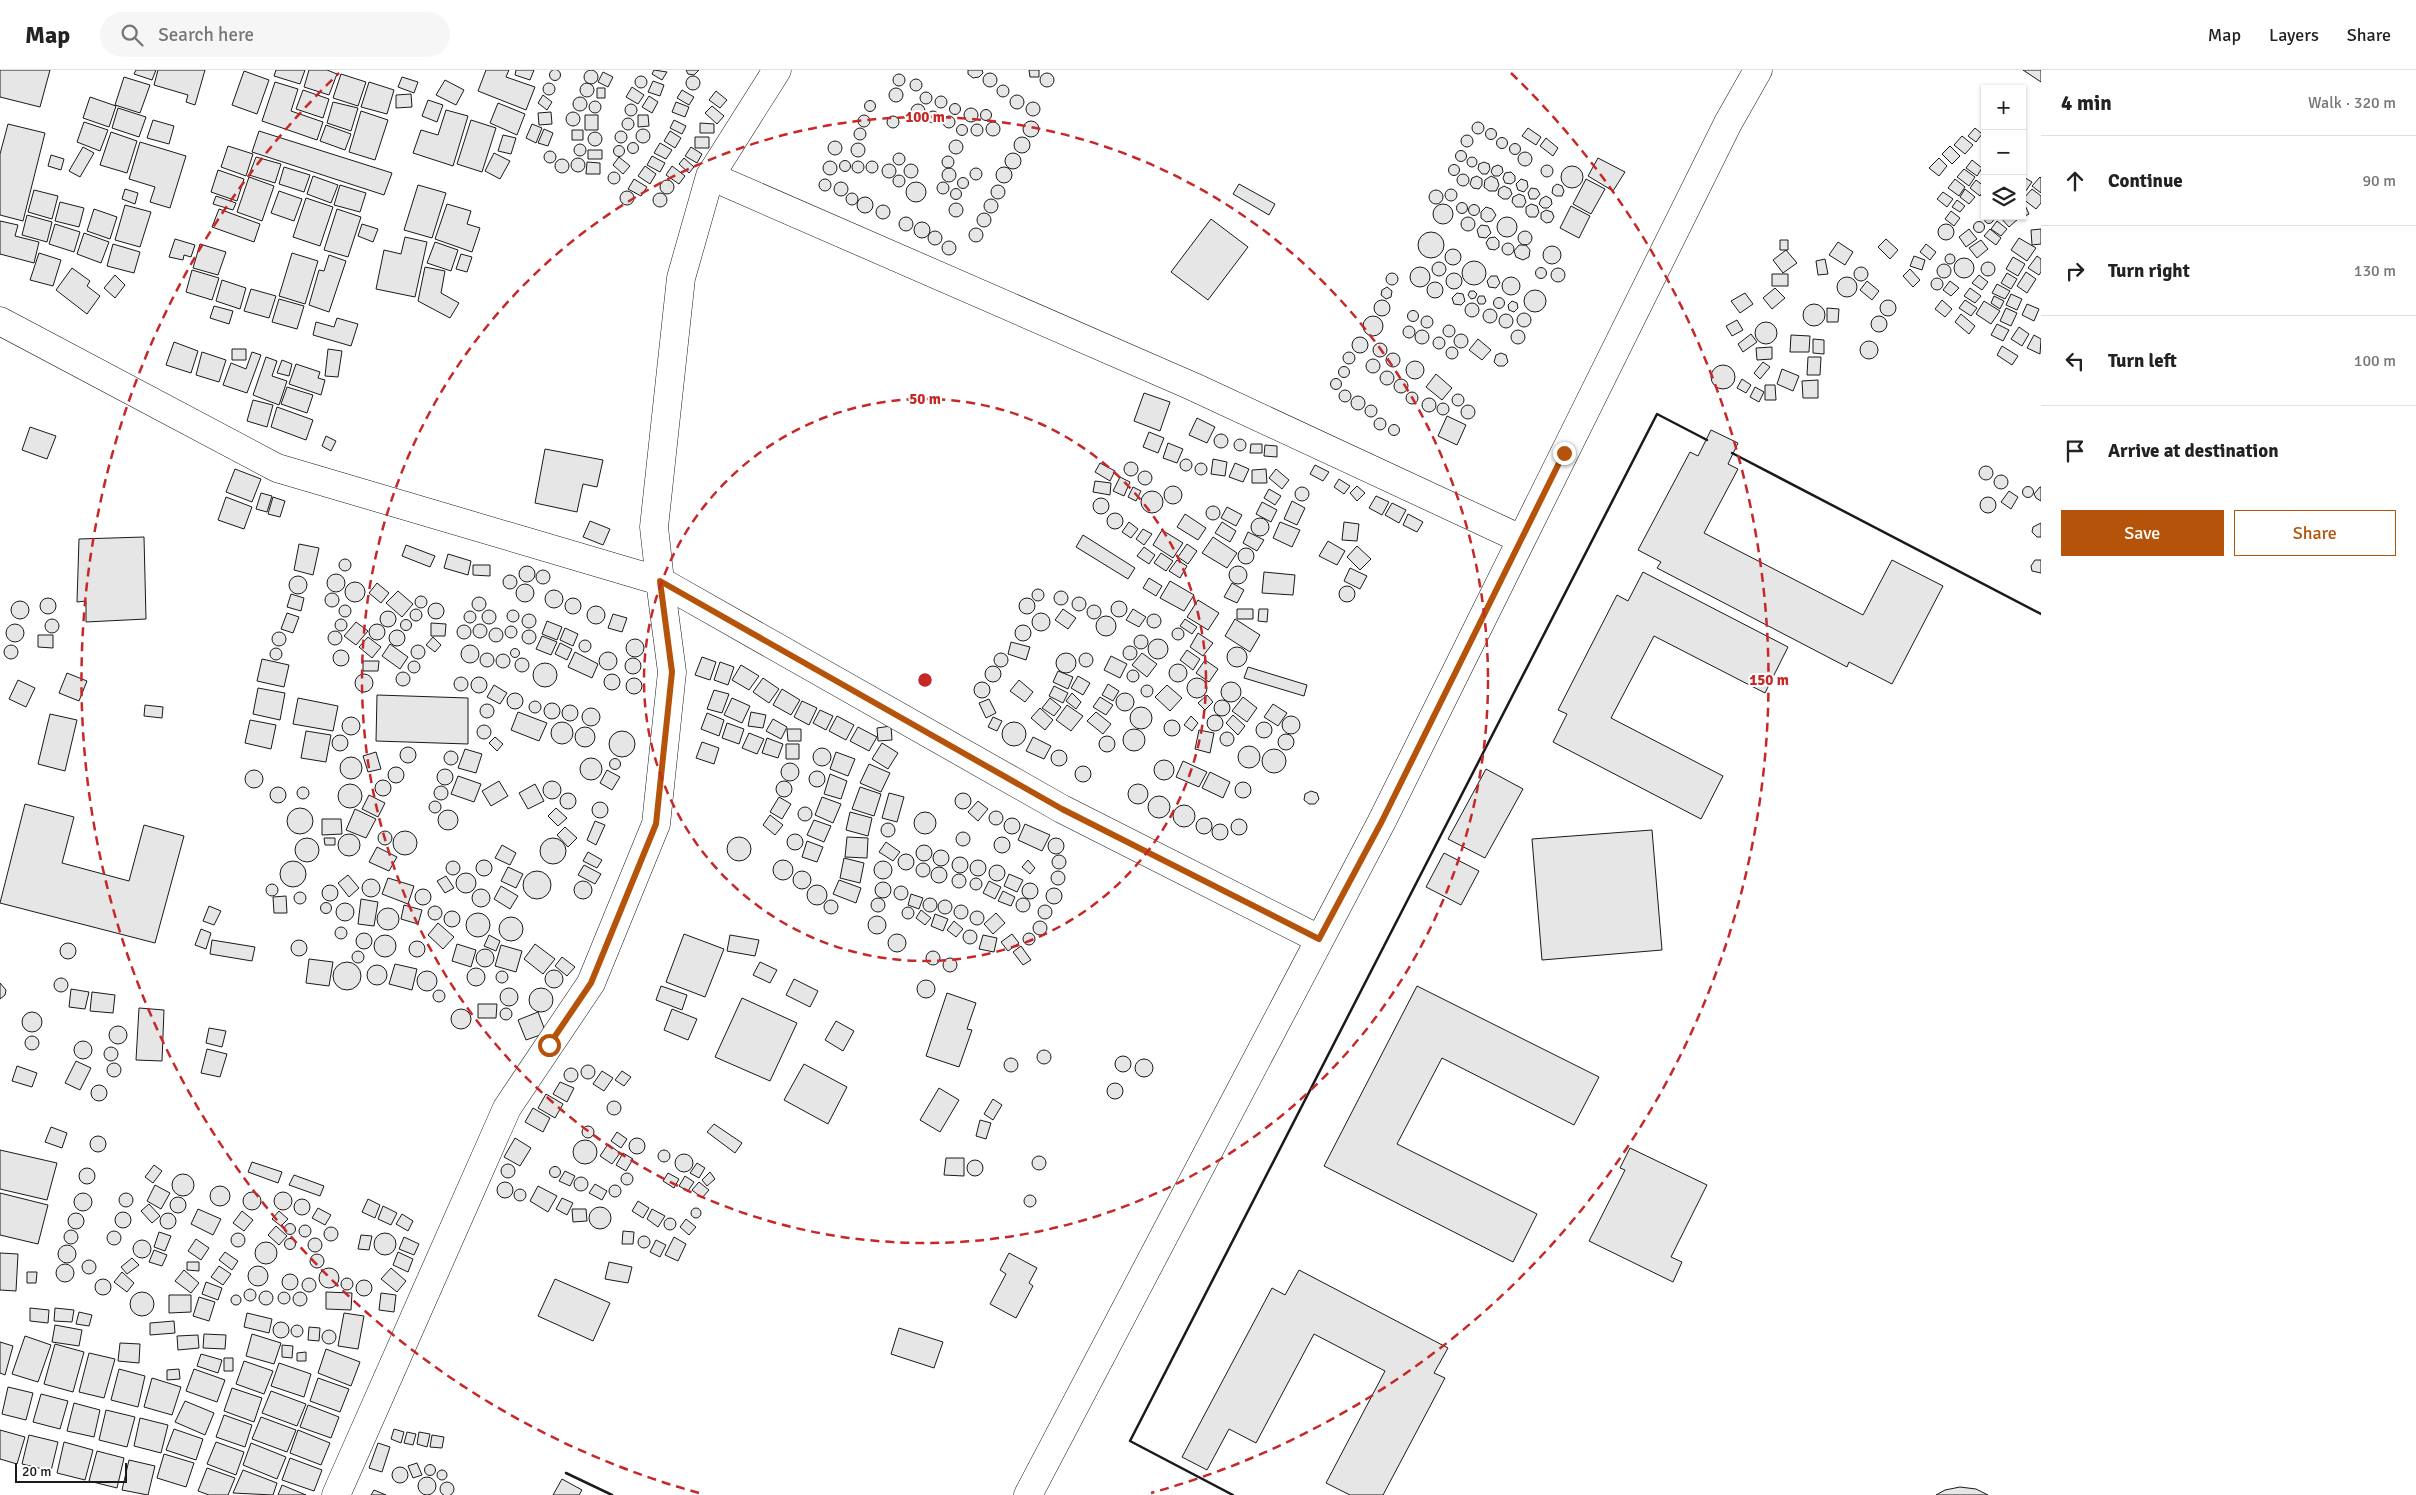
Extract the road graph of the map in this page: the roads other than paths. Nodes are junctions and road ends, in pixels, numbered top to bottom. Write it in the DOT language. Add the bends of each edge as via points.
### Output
graph roads {
  1 [pos="777,70"];
  2 [pos="1758,70"];
  3 [pos="710,176"];
  4 [pos="0,321"];
  5 [pos="1521,539"];
  6 [pos="660,581"];
  7 [pos="1319,939"];
  8 [pos="336,1495"];
  9 [pos="1028,1495"];
  1 -- 3 [label="street"];
  2 -- 5 [label="street" via="1728,123"];
  3 -- 5 [label="street" via="1194,387"];
  3 -- 6 [label="street" via="681,278 654,527"];
  4 -- 6 [label="street" via="278,468"];
  5 -- 7 [label="street" via="1382,821"];
  6 -- 7 [label="street" via="1062,809"];
  6 -- 8 [label="street" via="672,672 656,824 591,983 507,1108"];
  7 -- 9 [label="street"];
}
